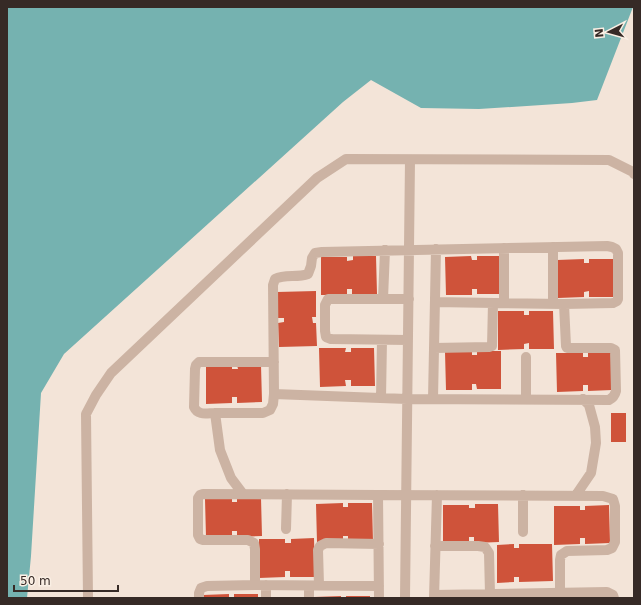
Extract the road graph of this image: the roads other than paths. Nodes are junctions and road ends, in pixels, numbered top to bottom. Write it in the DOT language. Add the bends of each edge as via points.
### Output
graph roads {
  1 [pos="410,160"];
  2 [pos="634,174"];
  3 [pos="504,248"];
  4 [pos="553,248"];
  5 [pos="409,249"];
  6 [pos="436,249"];
  7 [pos="385,250"];
  8 [pos="383,299"];
  9 [pos="409,299"];
  10 [pos="435,302"];
  11 [pos="493,303"];
  12 [pos="504,303"];
  13 [pos="553,304"];
  14 [pos="564,304"];
  15 [pos="382,340"];
  16 [pos="408,340"];
  17 [pos="434,348"];
  18 [pos="526,357"];
  19 [pos="274,362"];
  20 [pos="274,394"];
  21 [pos="381,398"];
  22 [pos="407,398"];
  23 [pos="433,399"];
  24 [pos="526,399"];
  25 [pos="583,399"];
  26 [pos="215,413"];
  27 [pos="243,494"];
  28 [pos="287,494"];
  29 [pos="378,495"];
  30 [pos="406,495"];
  31 [pos="437,495"];
  32 [pos="523,495"];
  33 [pos="576,495"];
  34 [pos="286,529"];
  35 [pos="523,532"];
  36 [pos="379,544"];
  37 [pos="435,546"];
  38 [pos="255,585"];
  39 [pos="266,585"];
  40 [pos="314,586"];
  41 [pos="379,586"];
  42 [pos="560,593"];
  43 [pos="490,594"];
  44 [pos="434,596"];
  45 [pos="501,596"];
  46 [pos="546,596"];
  47 [pos="88,598"];
  48 [pos="199,598"];
  49 [pos="266,598"];
  50 [pos="308,598"];
  51 [pos="379,598"];
  52 [pos="405,598"];
  53 [pos="614,598"];
  1 -- 2 [label="street" via="609,160"];
  1 -- 5 [label="street"];
  1 -- 47 [label="street" via="346,159 317,178 111,373 86,414"];
  3 -- 4 [label="street"];
  3 -- 6 [label="street"];
  3 -- 12 [label="street"];
  4 -- 13 [label="street"];
  4 -- 14 [label="street" via="612,247 618,254 618,299 615,302"];
  5 -- 6 [label="street"];
  5 -- 7 [label="street"];
  5 -- 9 [label="street"];
  6 -- 10 [label="street"];
  7 -- 8 [label="street"];
  7 -- 19 [label="street" via="315,253 308,274 275,279"];
  8 -- 9 [label="street"];
  8 -- 15 [label="street" via="328,299 325,304 326,336 331,339"];
  9 -- 16 [label="street"];
  10 -- 11 [label="street"];
  10 -- 17 [label="street"];
  11 -- 12 [label="street"];
  11 -- 17 [label="street" via="492,346"];
  12 -- 13 [label="street"];
  13 -- 14 [label="street"];
  14 -- 25 [label="street" via="567,348 615,350 615,394 610,400"];
  15 -- 16 [label="street"];
  15 -- 21 [label="street"];
  16 -- 22 [label="street"];
  17 -- 23 [label="street"];
  18 -- 24 [label="street"];
  19 -- 20 [label="street"];
  19 -- 26 [label="street" via="199,362 196,365 194,407 199,413"];
  20 -- 21 [label="street"];
  20 -- 26 [label="street" via="270,410 263,413"];
  21 -- 22 [label="street"];
  22 -- 23 [label="street"];
  22 -- 30 [label="street"];
  23 -- 24 [label="street"];
  24 -- 25 [label="street"];
  25 -- 33 [label="street" via="589,405 596,443 590,473"];
  26 -- 27 [label="street" via="220,450 231,478"];
  27 -- 28 [label="street"];
  27 -- 38 [label="street" via="200,495 198,536 203,540 248,540 254,543"];
  28 -- 29 [label="street"];
  28 -- 34 [label="street"];
  29 -- 30 [label="street"];
  29 -- 36 [label="street"];
  30 -- 31 [label="street"];
  30 -- 52 [label="street"];
  31 -- 32 [label="street"];
  31 -- 37 [label="street"];
  32 -- 33 [label="street"];
  32 -- 35 [label="street"];
  33 -- 42 [label="street" via="613,499 615,542 609,550 567,551 561,555"];
  36 -- 40 [label="street" via="320,546"];
  36 -- 41 [label="street"];
  37 -- 43 [label="street" via="485,547 489,553"];
  37 -- 44 [label="street"];
  38 -- 39 [label="street"];
  38 -- 48 [label="street" via="207,586 201,588"];
  39 -- 40 [label="street"];
  39 -- 49 [label="street"];
  40 -- 41 [label="street"];
  40 -- 50 [label="street"];
  41 -- 51 [label="street"];
  42 -- 46 [label="street"];
  42 -- 53 [label="street" via="607,592"];
  43 -- 44 [label="street"];
  43 -- 45 [label="street"];
  45 -- 46 [label="street"];
}
